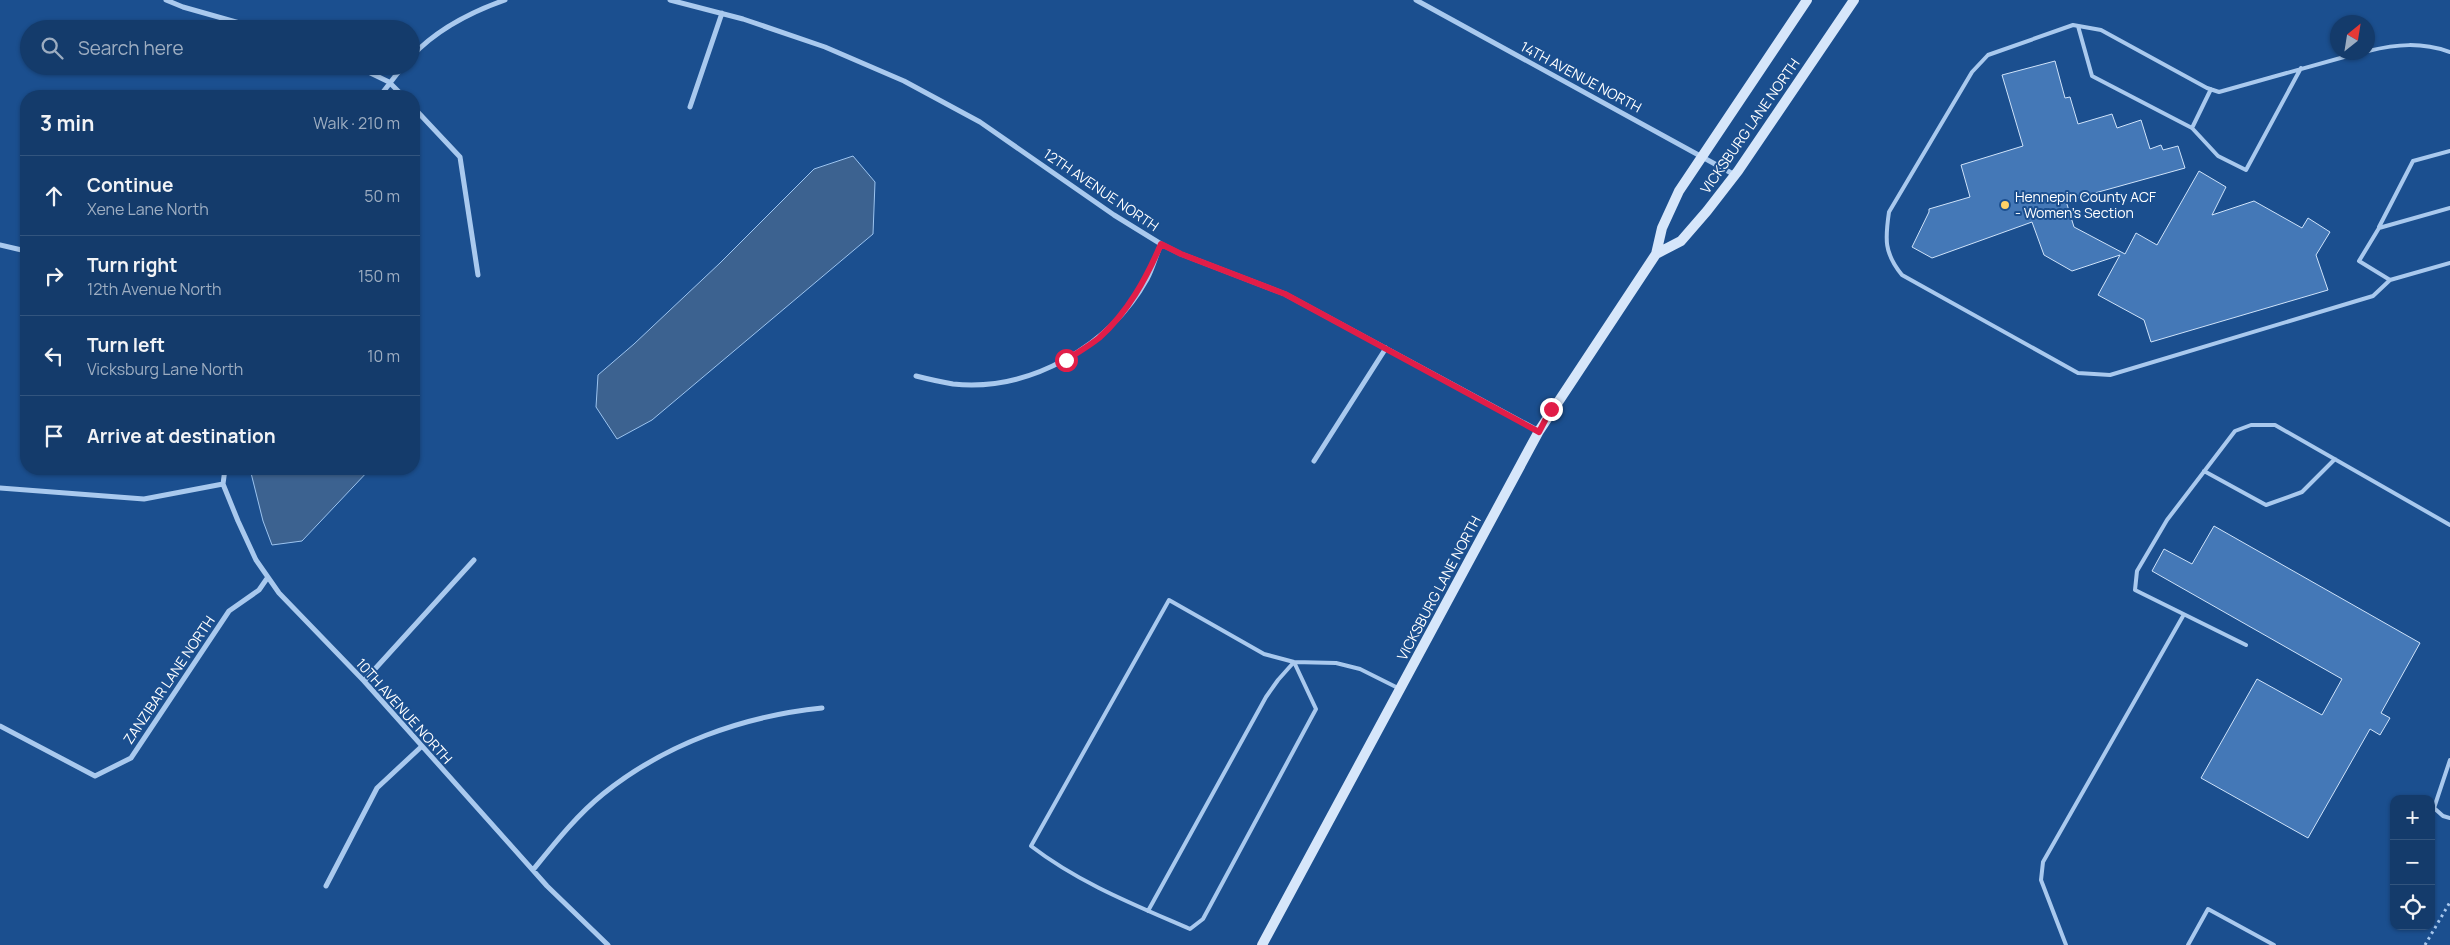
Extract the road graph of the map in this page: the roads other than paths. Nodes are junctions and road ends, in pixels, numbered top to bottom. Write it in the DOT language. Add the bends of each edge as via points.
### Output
graph roads {
  1 [pos="166,0"];
  2 [pos="505,0"];
  3 [pos="670,0"];
  4 [pos="1416,0"];
  5 [pos="1807,0"];
  6 [pos="1854,0"];
  7 [pos="722,13"];
  8 [pos="229,20"];
  9 [pos="2078,26"];
  10 [pos="420,48"];
  11 [pos="2375,49"];
  12 [pos="2450,52"];
  13 [pos="2332,60"];
  14 [pos="2301,68"];
  15 [pos="375,75"];
  16 [pos="395,75"];
  17 [pos="389,82"];
  18 [pos="2211,89"];
  19 [pos="384,90"];
  20 [pos="397,90"];
  21 [pos="690,107"];
  22 [pos="420,114"];
  23 [pos="2192,128"];
  24 [pos="2450,151"];
  25 [pos="1702,156"];
  26 [pos="1735,175"];
  27 [pos="2450,208"];
  28 [pos="2379,228"];
  29 [pos="1161,244"];
  30 [pos="0,245"];
  31 [pos="20,250"];
  32 [pos="1656,254"];
  33 [pos="2450,263"];
  34 [pos="478,275"];
  35 [pos="2390,280"];
  36 [pos="1386,348"];
  37 [pos="916,376"];
  38 [pos="1539,432"];
  39 [pos="1314,460"];
  40 [pos="2335,460"];
  41 [pos="2204,471"];
  42 [pos="224,475"];
  43 [pos="223,484"];
  44 [pos="0,488"];
  45 [pos="2450,525"];
  46 [pos="474,560"];
  47 [pos="268,577"];
  48 [pos="2183,616"];
  49 [pos="2246,645"];
  50 [pos="1294,662"];
  51 [pos="364,681"];
  52 [pos="1400,689"];
  53 [pos="822,708"];
  54 [pos="0,726"];
  55 [pos="421,747"];
  56 [pos="2450,760"];
  57 [pos="2450,818"];
  58 [pos="533,870"];
  59 [pos="326,886"];
  60 [pos="1148,911"];
  61 [pos="608,945"];
  62 [pos="1262,945"];
  63 [pos="2066,945"];
  64 [pos="2188,945"];
  65 [pos="2274,945"];
  1 -- 8 [label="street"];
  2 -- 10 [label="street" via="456,22"];
  3 -- 7 [label="street, 12TH AVENUE NORTH"];
  4 -- 25 [label="street, 14TH AVENUE NORTH"];
  5 -- 25 [label="main road, VICKSBURG LANE NORTH"];
  6 -- 26 [label="main road, VICKSBURG LANE NORTH"];
  7 -- 21 [label="street"];
  7 -- 29 [label="street, 12TH AVENUE NORTH" via="825,47 904,81 980,122"];
  9 -- 18 [label="lane" via="2101,30"];
  9 -- 23 [label="lane" via="2092,76"];
  9 -- 35 [label="lane" via="1988,55 1972,72 1889,212 1885,237 1890,262 1902,275 2078,373 2110,375 2373,296"];
  11 -- 12 [label="lane" via="2396,44"];
  13 -- 14 [label="lane"];
  14 -- 18 [label="lane" via="2219,92"];
  14 -- 23 [label="lane" via="2246,170 2218,156"];
  15 -- 17 [label="street"];
  16 -- 17 [label="street"];
  17 -- 19 [label="street"];
  17 -- 20 [label="street"];
  18 -- 23 [label="lane"];
  22 -- 34 [label="street" via="460,157"];
  24 -- 28 [label="lane" via="2413,161"];
  25 -- 26 [label="street, 14TH AVENUE NORTH"];
  25 -- 32 [label="main road, VICKSBURG LANE NORTH" via="1671,206"];
  26 -- 32 [label="main road, VICKSBURG LANE NORTH" via="1687,235"];
  27 -- 28 [label="lane"];
  28 -- 35 [label="lane" via="2359,261"];
  29 -- 36 [label="street, 12TH AVENUE NORTH" via="1285,294"];
  29 -- 37 [label="street" via="1147,279 1124,311 1098,339 1066,360 1029,375 992,383 954,384"];
  30 -- 31 [label="street"];
  32 -- 38 [label="main road, VICKSBURG LANE NORTH"];
  33 -- 35 [label="lane"];
  36 -- 38 [label="street, 12TH AVENUE NORTH"];
  36 -- 39 [label="street"];
  38 -- 52 [label="main road, VICKSBURG LANE NORTH"];
  40 -- 41 [label="lane" via="2302,492 2266,505"];
  40 -- 41 [label="lane" via="2275,425 2251,425 2235,431"];
  40 -- 45 [label="lane"];
  41 -- 48 [label="lane" via="2167,520 2137,571 2135,590"];
  42 -- 43 [label="street"];
  43 -- 44 [label="street" via="144,499"];
  43 -- 47 [label="street, 10TH AVENUE NORTH" via="256,560"];
  46 -- 51 [label="street"];
  47 -- 51 [label="street, 10TH AVENUE NORTH" via="279,593"];
  47 -- 54 [label="street, ZANZIBAR LANE NORTH" via="259,590 229,611 131,758 94,776"];
  48 -- 49 [label="lane"];
  48 -- 63 [label="lane" via="2043,862 2041,880"];
  50 -- 52 [label="lane" via="1336,662 1360,669"];
  50 -- 60 [label="lane" via="1266,697"];
  50 -- 60 [label="lane" via="1316,708 1204,919 1190,929"];
  50 -- 60 [label="lane" via="1264,654 1169,600 1157,620 1032,846 1055,864"];
  51 -- 55 [label="street, 10TH AVENUE NORTH"];
  52 -- 62 [label="main road, VICKSBURG LANE NORTH"];
  53 -- 58 [label="street" via="786,712 737,724 689,742 643,765 602,795 565,830"];
  55 -- 58 [label="street, 10TH AVENUE NORTH"];
  55 -- 59 [label="street" via="377,788"];
  56 -- 57 [label="lane" via="2434,808"];
  58 -- 61 [label="street, 10TH AVENUE NORTH"];
  64 -- 65 [label="lane" via="2208,909"];
}
